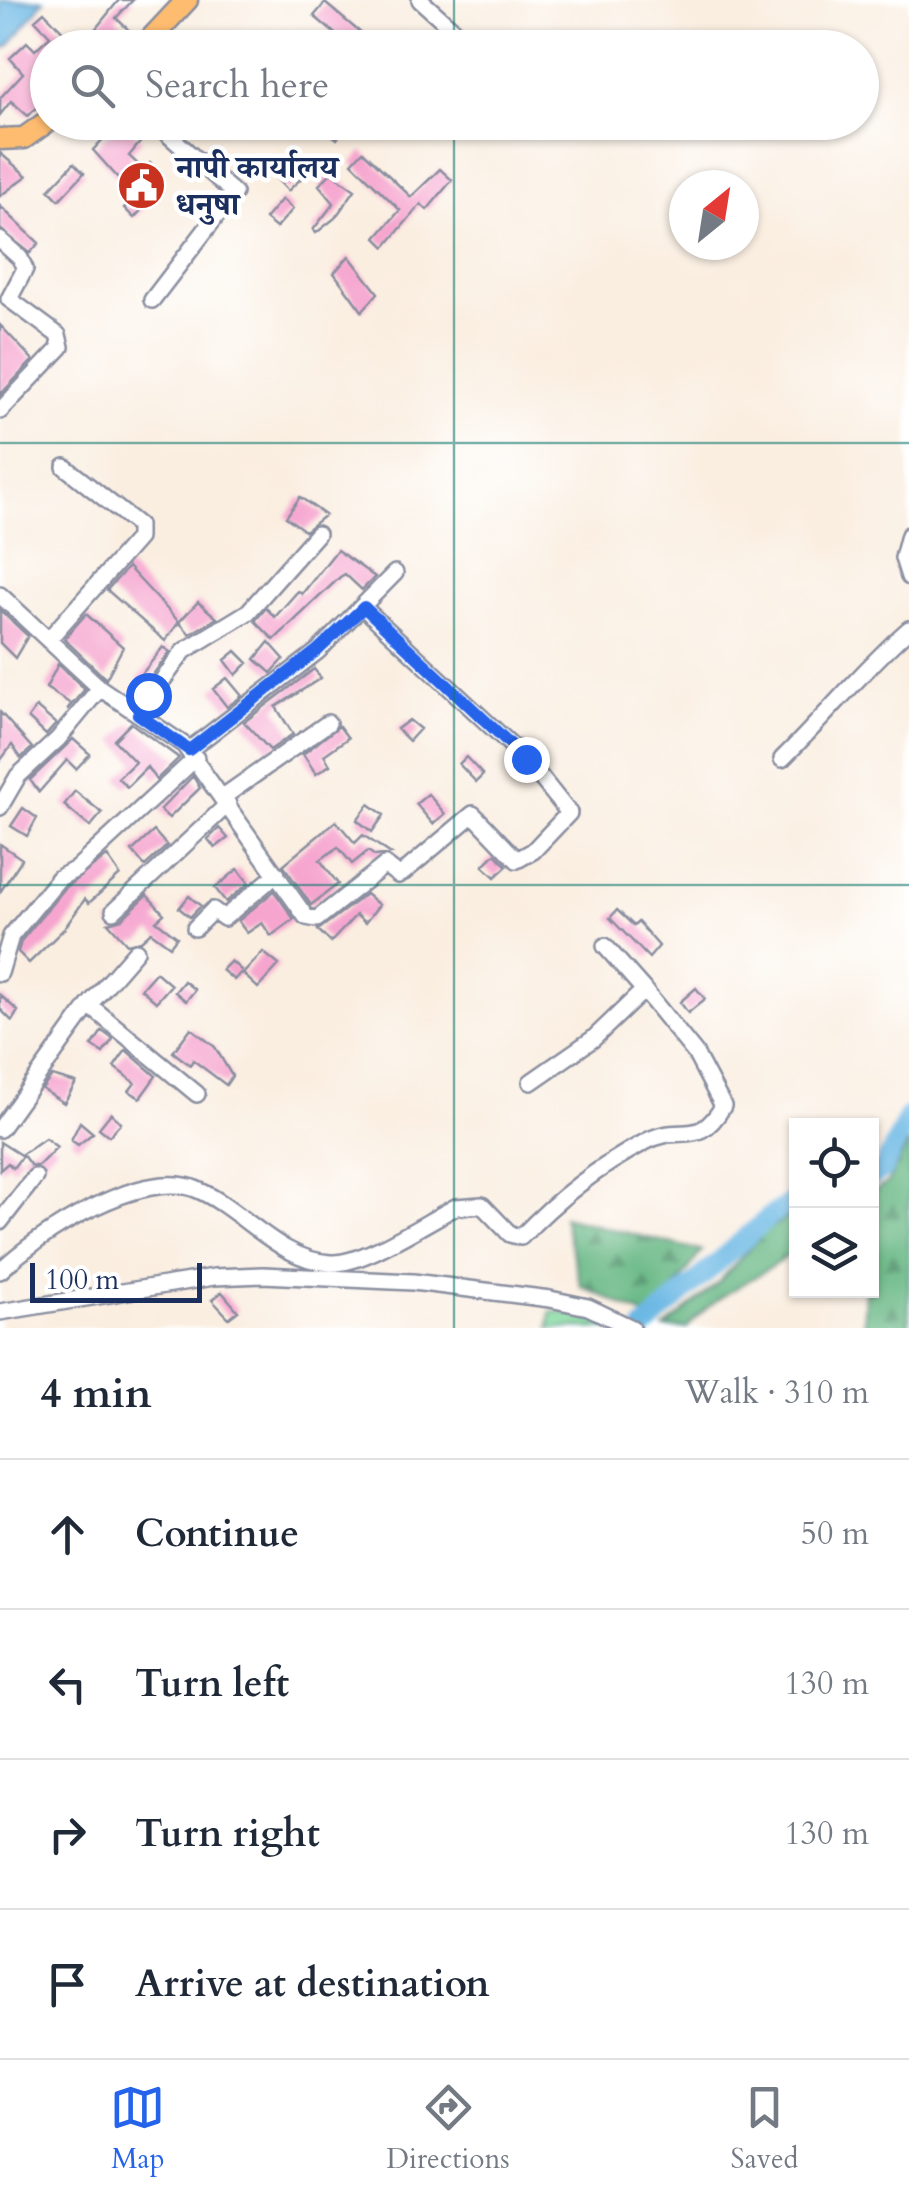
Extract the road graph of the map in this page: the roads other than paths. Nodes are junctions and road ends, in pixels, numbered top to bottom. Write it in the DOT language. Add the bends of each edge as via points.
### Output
graph roads {
  1 [pos="187,0"];
  2 [pos="420,0"];
  3 [pos="159,30"];
  4 [pos="454,30"];
  5 [pos="30,134"];
  6 [pos="0,139"];
  7 [pos="174,140"];
  8 [pos="0,240"];
  9 [pos="152,300"];
  10 [pos="0,411"];
  11 [pos="66,467"];
  12 [pos="317,534"];
  13 [pos="909,535"];
  14 [pos="395,573"];
  15 [pos="909,577"];
  16 [pos="0,596"];
  17 [pos="364,607"];
  18 [pos="909,629"];
  19 [pos="48,640"];
  20 [pos="100,688"];
  21 [pos="138,714"];
  22 [pos="328,724"];
  23 [pos="192,754"];
  24 [pos="782,758"];
  25 [pos="5,785"];
  26 [pos="226,801"];
  27 [pos="0,807"];
  28 [pos="276,874"];
  29 [pos="114,911"];
  30 [pos="195,928"];
  31 [pos="606,946"];
  32 [pos="136,952"];
  33 [pos="0,973"];
  34 [pos="644,990"];
  35 [pos="90,1004"];
  36 [pos="531,1082"];
  37 [pos="198,1094"];
  38 [pos="0,1129"];
  39 [pos="35,1177"];
  40 [pos="0,1222"];
  41 [pos="0,1271"];
  42 [pos="333,1272"];
  43 [pos="0,1312"];
  44 [pos="632,1328"];
  1 -- 3 [label="main road"];
  2 -- 4 [label="street"];
  5 -- 6 [label="main road"];
  7 -- 9 [label="street" via="234,193"];
  8 -- 10 [label="street" via="25,269 10,298 58,336 61,346"];
  11 -- 19 [label="street" via="138,525 138,538"];
  12 -- 21 [label="street" via="248,612 184,652"];
  13 -- 15 [label="street"];
  14 -- 17 [label="street"];
  16 -- 19 [label="street"];
  17 -- 23 [label="street"];
  17 -- 28 [label="street" via="529,761 570,813 517,860 472,814 404,872 385,865 316,919 306,917"];
  18 -- 24 [label="street"];
  19 -- 20 [label="street"];
  20 -- 21 [label="street"];
  20 -- 25 [label="street"];
  21 -- 23 [label="street"];
  22 -- 26 [label="street"];
  23 -- 26 [label="street"];
  23 -- 33 [label="street" via="76,869 59,878 11,936"];
  25 -- 27 [label="street"];
  26 -- 28 [label="street"];
  26 -- 29 [label="street"];
  28 -- 30 [label="street" via="224,918 213,910"];
  31 -- 34 [label="street"];
  32 -- 35 [label="street"];
  34 -- 36 [label="street" via="593,1039"];
  34 -- 42 [label="street" via="719,1094 723,1106 710,1127 642,1143 604,1166 522,1237 510,1234 482,1205 456,1206"];
  35 -- 37 [label="street"];
  35 -- 38 [label="street"];
  39 -- 40 [label="street"];
  41 -- 42 [label="street" via="86,1208 184,1186"];
  42 -- 43 [label="street" via="214,1278"];
  42 -- 44 [label="street" via="588,1307"];
}
